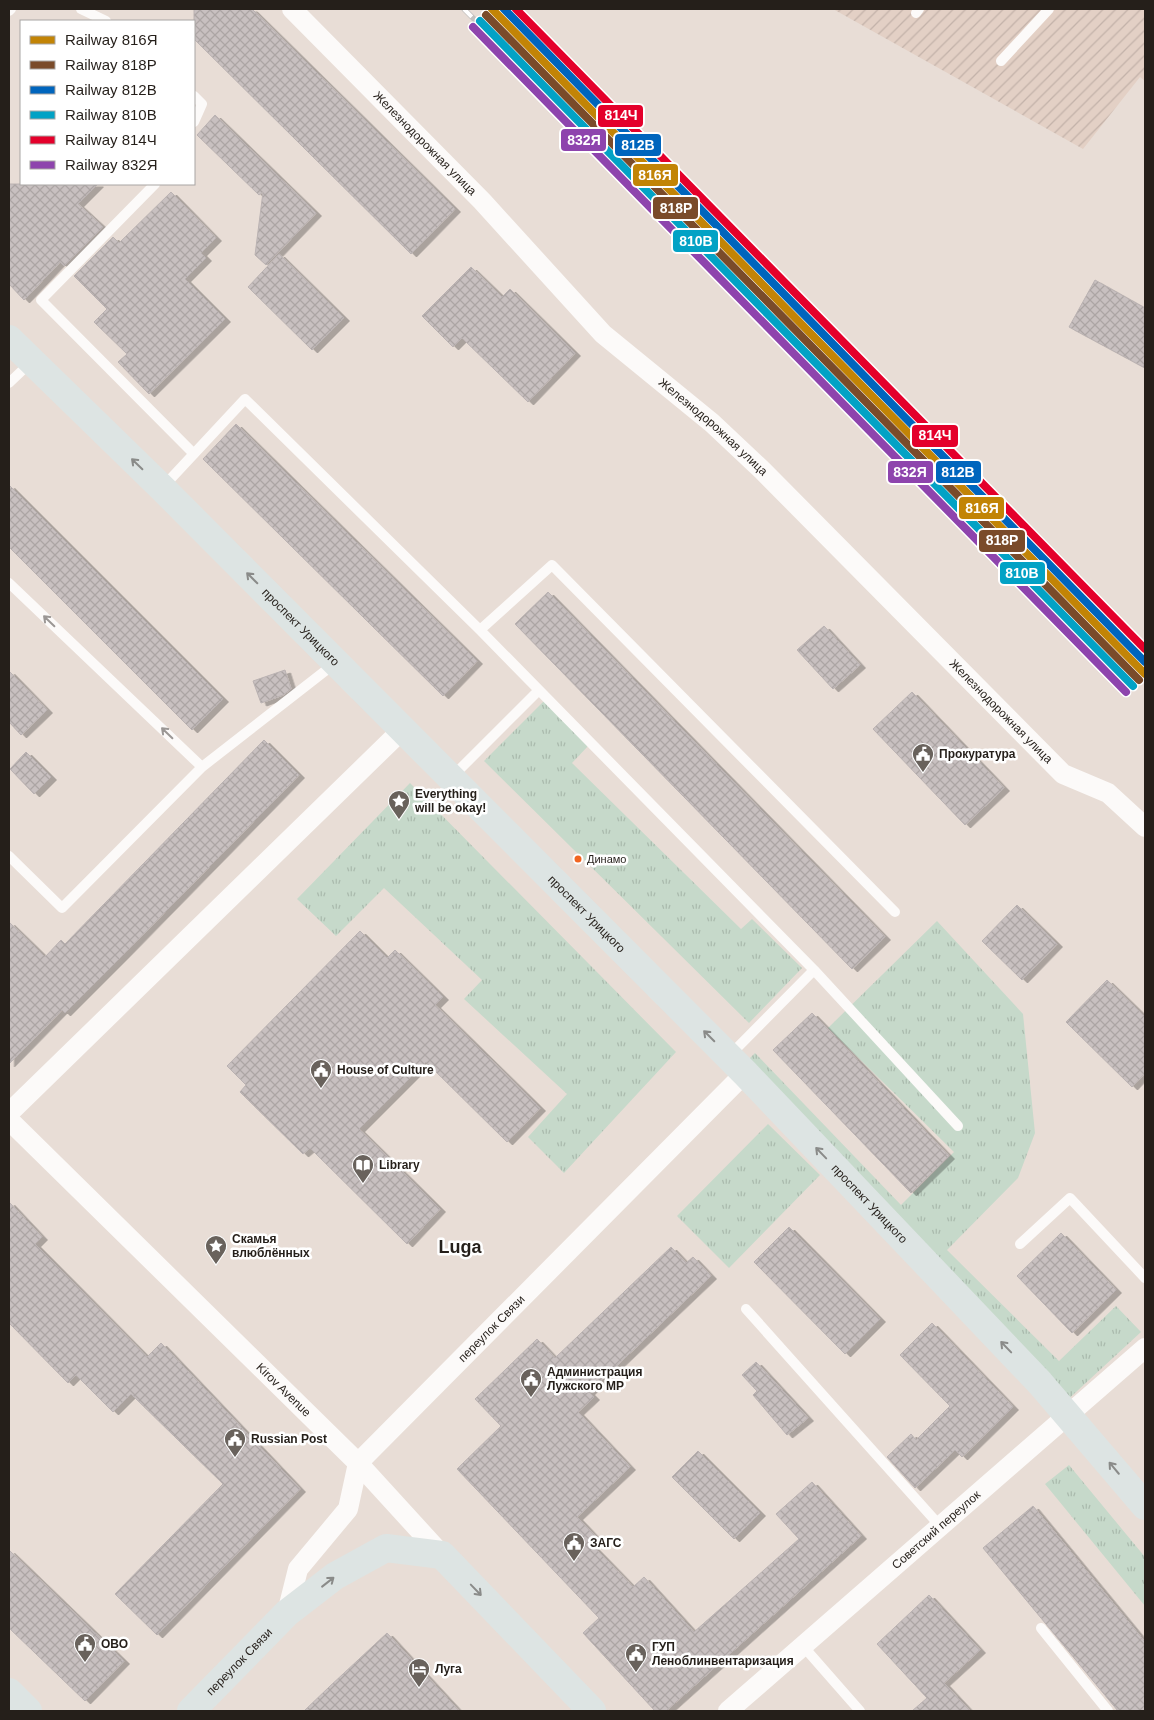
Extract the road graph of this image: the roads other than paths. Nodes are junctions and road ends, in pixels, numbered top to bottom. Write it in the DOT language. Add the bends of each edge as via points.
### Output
graph roads {
  1 [pos="81,9"];
  2 [pos="292,9"];
  3 [pos="1049,9"];
  4 [pos="104,20"];
  5 [pos="1001,61"];
  6 [pos="195,97"];
  7 [pos="195,120"];
  8 [pos="154,185"];
  9 [pos="9,339"];
  10 [pos="31,362"];
  11 [pos="9,383"];
  12 [pos="194,454"];
  13 [pos="162,488"];
  14 [pos="9,583"];
  15 [pos="480,630"];
  16 [pos="336,662"];
  17 [pos="538,690"];
  18 [pos="403,729"];
  19 [pos="202,767"];
  20 [pos="451,778"];
  21 [pos="1145,827"];
  22 [pos="9,856"];
  23 [pos="895,912"];
  24 [pos="814,970"];
  25 [pos="737,1065"];
  26 [pos="9,1113"];
  27 [pos="9,1120"];
  28 [pos="958,1126"];
  29 [pos="1020,1244"];
  30 [pos="1145,1278"];
  31 [pos="746,1309"];
  32 [pos="1145,1348"];
  33 [pos="1068,1415"];
  34 [pos="358,1463"];
  35 [pos="1145,1506"];
  36 [pos="941,1527"];
  37 [pos="442,1555"];
  38 [pos="287,1614"];
  39 [pos="1041,1628"];
  40 [pos="803,1646"];
  41 [pos="9,1692"];
  42 [pos="28,1711"];
  43 [pos="191,1711"];
  44 [pos="592,1711"];
  45 [pos="728,1711"];
  46 [pos="860,1711"];
  47 [pos="1108,1711"];
  1 -- 4 [label="lane"];
  2 -- 21 [label="street, Железнодорожная улица" via="482,201 603,334 712,423 762,470 1063,774 1108,793"];
  3 -- 5 [label="lane"];
  6 -- 7 [label="lane" via="202,104"];
  8 -- 12 [label="lane" via="41,300"];
  9 -- 10 [label="main road, проспект Урицкого"];
  10 -- 11 [label="lane"];
  13 -- 10 [label="main road, проспект Урицкого, one-way"];
  12 -- 13 [label="lane"];
  12 -- 15 [label="lane" via="245,399"];
  16 -- 13 [label="main road, проспект Урицкого, one-way"];
  19 -- 14 [label="lane, one-way"];
  15 -- 17 [label="lane"];
  15 -- 23 [label="lane" via="552,565"];
  16 -- 18 [label="main road, проспект Урицкого"];
  16 -- 19 [label="lane"];
  17 -- 20 [label="lane"];
  17 -- 24 [label="lane"];
  18 -- 20 [label="main road, проспект Урицкого"];
  18 -- 26 [label="street"];
  19 -- 22 [label="lane" via="62,908"];
  25 -- 20 [label="main road, проспект Урицкого, one-way"];
  24 -- 25 [label="lane"];
  24 -- 28 [label="lane"];
  33 -- 25 [label="main road, проспект Урицкого, one-way"];
  25 -- 34 [label="street, переулок Связи"];
  27 -- 34 [label="street, Kirov Avenue"];
  29 -- 30 [label="lane" via="1070,1198"];
  31 -- 36 [label="lane"];
  32 -- 33 [label="street, Советский переулок"];
  35 -- 33 [label="main road, проспект Урицкого, one-way"];
  33 -- 36 [label="street, Советский переулок"];
  34 -- 37 [label="street, Kirov Avenue"];
  34 -- 38 [label="street" via="348,1509 298,1569"];
  36 -- 40 [label="street, Советский переулок"];
  38 -- 37 [label="main road, переулок Связи, one-way" via="335,1576 386,1548"];
  37 -- 44 [label="main road, Kirov Avenue, one-way"];
  38 -- 43 [label="main road, переулок Связи"];
  39 -- 47 [label="lane"];
  40 -- 45 [label="street, Советский переулок"];
  40 -- 46 [label="lane"];
  41 -- 42 [label="main road"];
}
